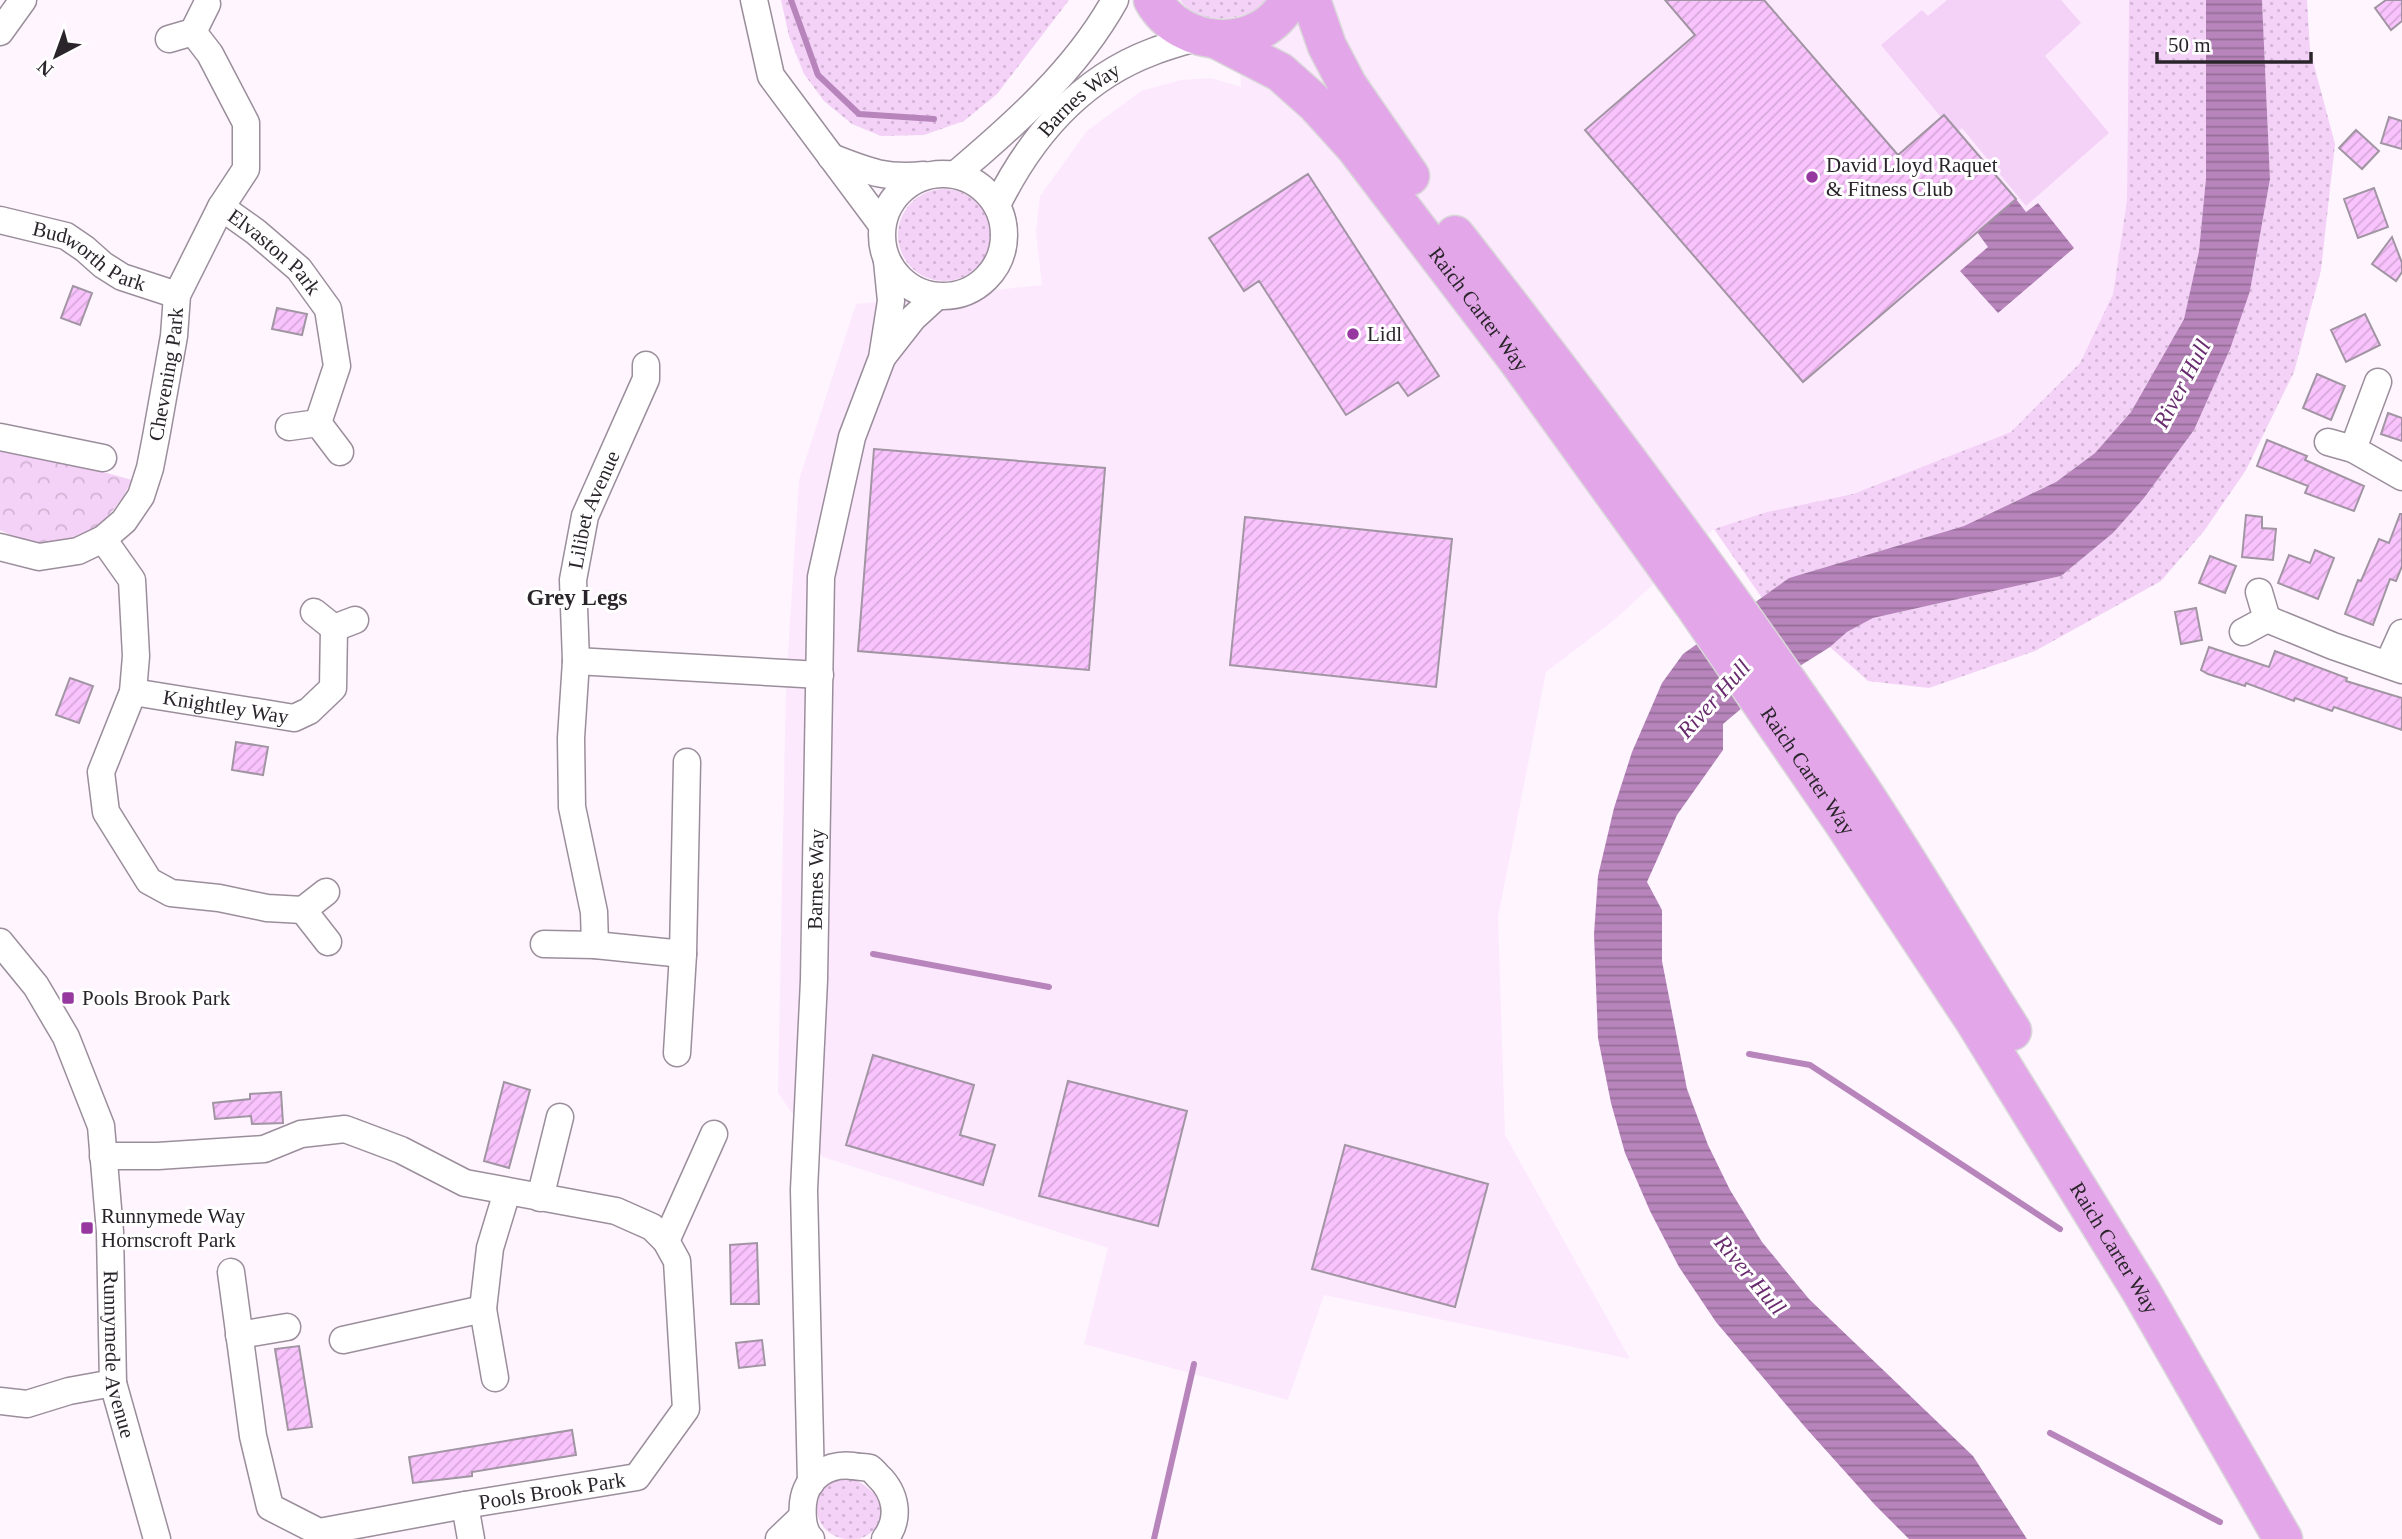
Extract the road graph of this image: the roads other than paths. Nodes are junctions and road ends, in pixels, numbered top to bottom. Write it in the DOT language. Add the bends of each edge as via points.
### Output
graph roads {
  1 [pos="23,0"];
  2 [pos="754,0"];
  3 [pos="1115,0"];
  4 [pos="1153,0"];
  5 [pos="1289,0"];
  6 [pos="1311,0"];
  7 [pos="207,4"];
  8 [pos="0,32"];
  9 [pos="1208,38"];
  10 [pos="831,157"];
  11 [pos="956,174"];
  12 [pos="929,175"];
  13 [pos="997,205"];
  14 [pos="221,207"];
  15 [pos="0,220"];
  16 [pos="882,225"];
  17 [pos="887,261"];
  18 [pos="177,295"];
  19 [pos="937,296"];
  20 [pos="882,358"];
  21 [pos="646,365"];
  22 [pos="2378,382"];
  23 [pos="318,423"];
  24 [pos="289,427"];
  25 [pos="0,437"];
  26 [pos="2328,442"];
  27 [pos="2353,449"];
  28 [pos="340,452"];
  29 [pos="103,458"];
  30 [pos="2402,477"];
  31 [pos="103,539"];
  32 [pos="0,547"];
  33 [pos="2259,592"];
  34 [pos="2267,619"];
  35 [pos="334,620"];
  36 [pos="2244,632"];
  37 [pos="2402,634"];
  38 [pos="576,661"];
  39 [pos="2395,667"];
  40 [pos="820,675"];
  41 [pos="133,692"];
  42 [pos="687,762"];
  43 [pos="326,892"];
  44 [pos="303,910"];
  45 [pos="0,942"];
  46 [pos="328,942"];
  47 [pos="544,944"];
  48 [pos="595,945"];
  49 [pos="683,954"];
  50 [pos="677,1053"];
  51 [pos="560,1117"];
  52 [pos="714,1134"];
  53 [pos="103,1156"];
  54 [pos="508,1192"];
  55 [pos="540,1198"];
  56 [pos="666,1241"];
  57 [pos="231,1272"];
  58 [pos="484,1310"];
  59 [pos="287,1327"];
  60 [pos="239,1335"];
  61 [pos="343,1340"];
  62 [pos="495,1378"];
  63 [pos="113,1383"];
  64 [pos="0,1401"];
  65 [pos="808,1409"];
  66 [pos="839,1464"];
  67 [pos="811,1483"];
  68 [pos="465,1505"];
  69 [pos="807,1528"];
  70 [pos="887,1538"];
  71 [pos="157,1539"];
  72 [pos="471,1539"];
  73 [pos="779,1539"];
  74 [pos="2283,1539"];
  75 [pos="2312,1539"];
  1 -- 8 [label="street"];
  2 -- 10 [label="street" via="771,76"];
  3 -- 11 [label="street, Barnes Way" via="1087,44 1056,79"];
  4 -- 9 [label="highway, Raich Carter Way" via="1181,29"];
  5 -- 9 [label="highway" via="1257,31 1238,38"];
  6 -- 75 [label="highway, Raich Carter Way" via="1327,46 1372,124 1702,559 1852,776 2164,1281"];
  7 -- 14 [label="street, Chevening Park" via="181,36 210,54 246,124 246,169"];
  9 -- 13 [label="street, Barnes Way" via="1151,52 1095,82 1070,102 1028,150"];
  9 -- 74 [label="highway, Raich Carter Way" via="1280,72 1356,147 1517,358 1694,605 1841,819 2055,1150"];
  10 -- 12 [label="street" via="898,178"];
  10 -- 16 [label="street"];
  11 -- 12 [label="street"];
  11 -- 13 [label="street" via="980,186"];
  12 -- 16 [label="street" via="897,193"];
  13 -- 19 [label="street" via="1004,236 994,270 967,291"];
  14 -- 18 [label="street, Chevening Park"];
  14 -- 23 [label="street, Elvaston Park" via="299,269 328,309 337,366"];
  15 -- 18 [label="street, Budworth Park" via="66,236 122,277"];
  16 -- 17 [label="street"];
  17 -- 19 [label="street" via="907,285"];
  17 -- 20 [label="street, Barnes Way" via="891,301"];
  18 -- 31 [label="street, Chevening Park" via="150,468 141,496 124,521"];
  19 -- 20 [label="street, Barnes Way"];
  20 -- 40 [label="street, Barnes Way" via="852,437 821,577"];
  21 -- 38 [label="street, Lilibet Avenue" via="646,379 585,516 573,580"];
  22 -- 27 [label="street"];
  23 -- 24 [label="street"];
  23 -- 28 [label="street"];
  25 -- 29 [label="street"];
  26 -- 27 [label="street"];
  27 -- 30 [label="street"];
  31 -- 32 [label="street, Chevening Park" via="78,551 39,557"];
  31 -- 41 [label="street, Knightley Way" via="132,580"];
  33 -- 34 [label="street"];
  34 -- 36 [label="street"];
  34 -- 39 [label="street"];
  35 -- 41 [label="street, Knightley Way" via="333,688 309,711 294,718"];
  37 -- 39 [label="street"];
  38 -- 40 [label="street"];
  38 -- 48 [label="street, Lilibet Avenue" via="572,807 594,912"];
  40 -- 65 [label="street, Barnes Way" via="804,1190"];
  41 -- 44 [label="street, Knightley Way" via="101,772 106,812 149,881 171,893"];
  42 -- 49 [label="street"];
  43 -- 44 [label="street"];
  44 -- 46 [label="street"];
  45 -- 53 [label="street, Runnymede Avenue" via="36,986 66,1037 101,1126"];
  47 -- 48 [label="street"];
  48 -- 49 [label="street"];
  49 -- 50 [label="street"];
  51 -- 55 [label="street"];
  52 -- 56 [label="street"];
  53 -- 54 [label="street" via="264,1149 301,1134 345,1129 401,1150 465,1183"];
  53 -- 63 [label="street, Runnymede Avenue" via="110,1232"];
  54 -- 55 [label="street"];
  54 -- 58 [label="street" via="491,1248"];
  55 -- 56 [label="street" via="616,1212 652,1227"];
  56 -- 68 [label="street, Pools Brook Park" via="677,1261 686,1409 637,1477"];
  57 -- 60 [label="street, Pools Brook Park"];
  58 -- 61 [label="street"];
  58 -- 62 [label="street"];
  59 -- 60 [label="street"];
  60 -- 68 [label="street, Pools Brook Park" via="253,1436 270,1507 319,1532"];
  63 -- 64 [label="street" via="27,1404"];
  63 -- 71 [label="street, Runnymede Avenue"];
  65 -- 66 [label="street, Barnes Way"];
  65 -- 67 [label="street, Barnes Way"];
  66 -- 67 [label="street" via="823,1469"];
  66 -- 70 [label="street" via="870,1468 889,1486 895,1510"];
  67 -- 69 [label="street, Barnes Way" via="803,1499"];
  68 -- 72 [label="street, Pools Brook Park"];
  69 -- 73 [label="street"];
}
